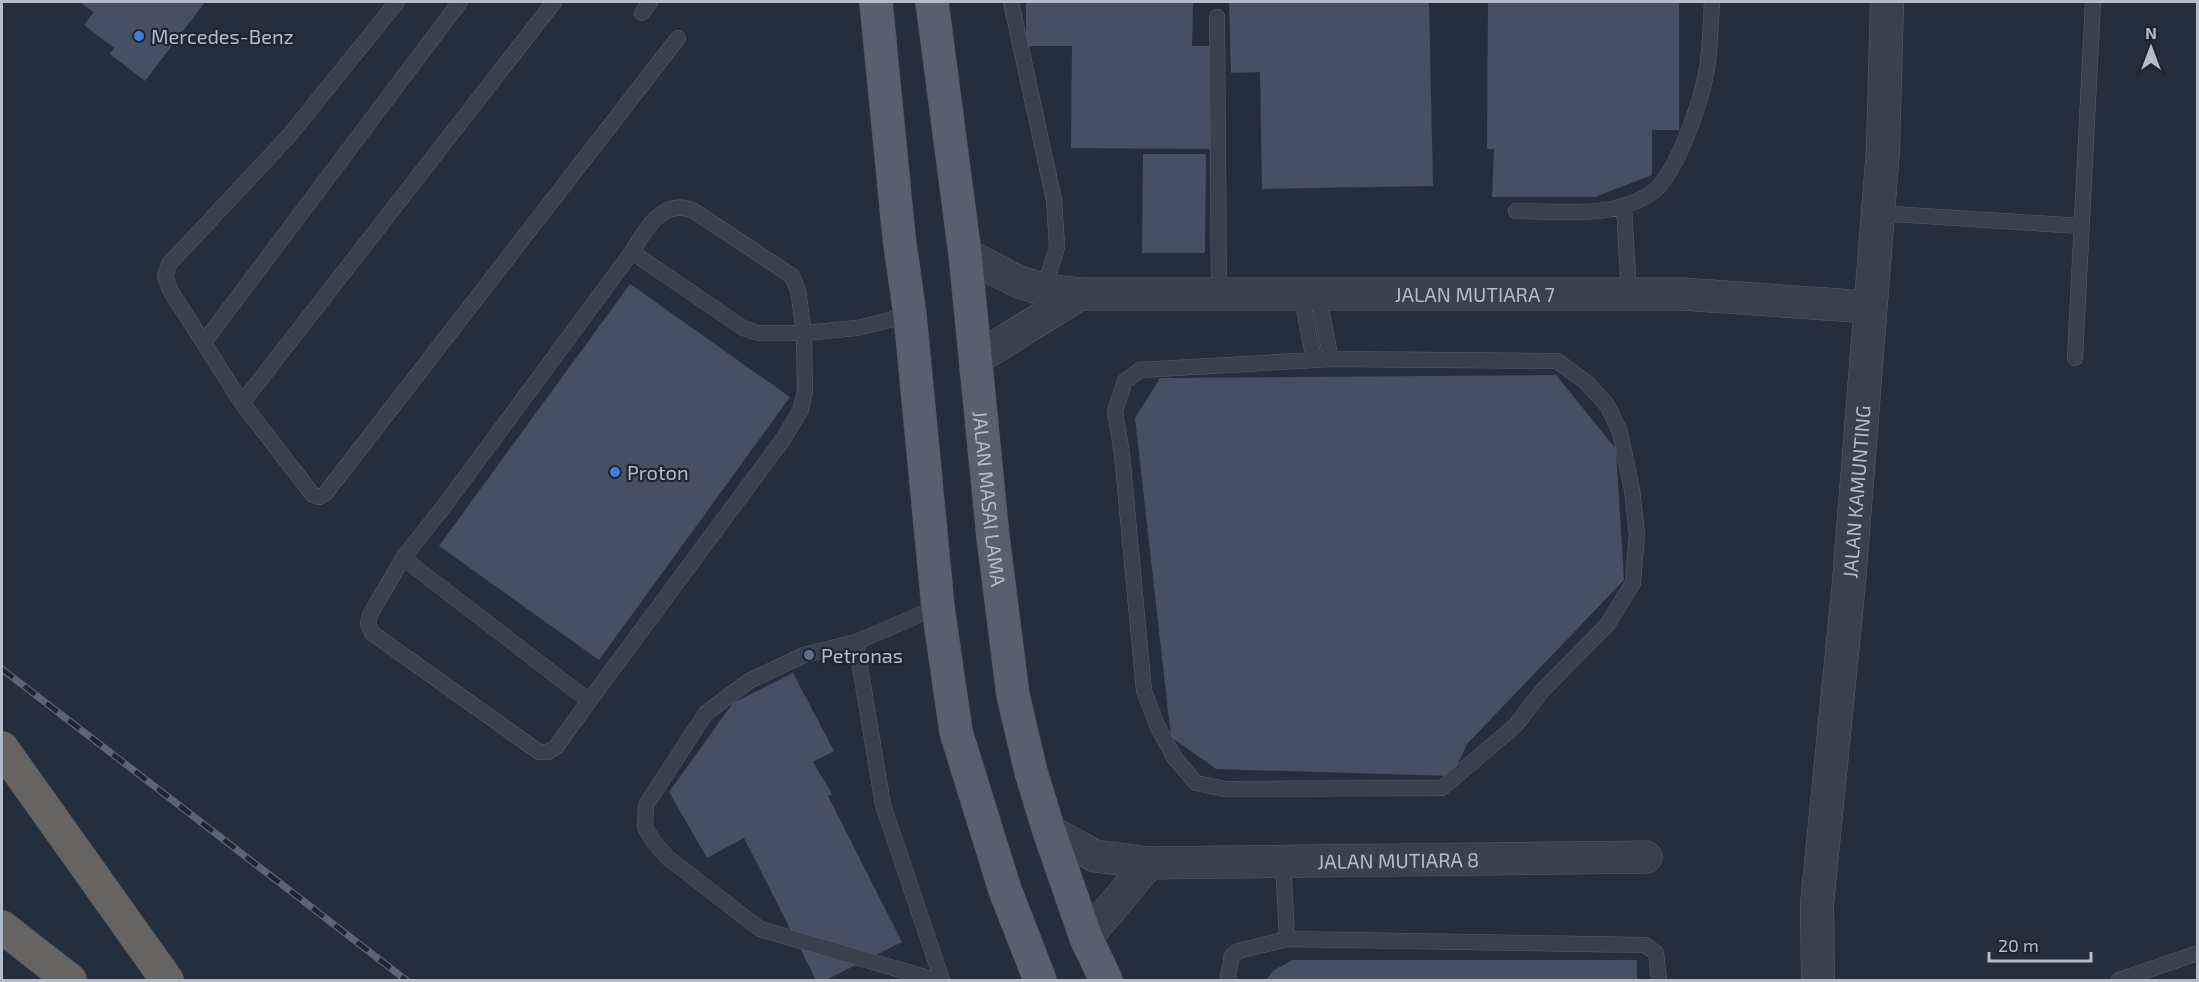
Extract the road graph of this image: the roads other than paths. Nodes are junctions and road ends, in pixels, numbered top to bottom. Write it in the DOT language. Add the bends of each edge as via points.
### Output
graph roads {
  1 [pos="397,2"];
  2 [pos="460,2"];
  3 [pos="554,2"];
  4 [pos="876,2"];
  5 [pos="932,2"];
  6 [pos="1011,2"];
  7 [pos="1712,2"];
  8 [pos="1887,2"];
  9 [pos="2093,2"];
  10 [pos="1217,17"];
  11 [pos="678,38"];
  12 [pos="1624,206"];
  13 [pos="1516,211"];
  14 [pos="1877,213"];
  15 [pos="2080,225"];
  16 [pos="632,252"];
  17 [pos="965,254"];
  18 [pos="1044,290"];
  19 [pos="1080,294"];
  20 [pos="1219,294"];
  21 [pos="1310,294"];
  22 [pos="1629,294"];
  23 [pos="1869,307"];
  24 [pos="910,315"];
  25 [pos="804,333"];
  26 [pos="204,342"];
  27 [pos="2075,358"];
  28 [pos="976,359"];
  29 [pos="1331,359"];
  30 [pos="1314,360"];
  31 [pos="242,403"];
  32 [pos="402,558"];
  33 [pos="938,607"];
  34 [pos="856,642"];
  35 [pos="589,701"];
  36 [pos="2,748"];
  37 [pos="1049,831"];
  38 [pos="1646,857"];
  39 [pos="1283,861"];
  40 [pos="1149,863"];
  41 [pos="2,927"];
  42 [pos="1086,938"];
  43 [pos="1287,939"];
  44 [pos="2198,953"];
  45 [pos="70,981"];
  46 [pos="167,981"];
  47 [pos="935,981"];
  48 [pos="942,981"];
  49 [pos="1040,981"];
  50 [pos="1106,981"];
  51 [pos="1229,981"];
  52 [pos="1659,981"];
  53 [pos="1818,981"];
  54 [pos="2119,981"];
  1 -- 26 [label="lane" via="288,137 169,264 165,276 170,290"];
  2 -- 26 [label="lane"];
  3 -- 31 [label="lane"];
  4 -- 24 [label="main road"];
  5 -- 17 [label="main road, JALAN MASAI LAMA"];
  6 -- 18 [label="lane" via="1054,200 1057,247"];
  7 -- 12 [label="lane" via="1708,64 1675,164 1653,193"];
  8 -- 14 [label="street, JALAN KAMUNTING"];
  9 -- 15 [label="lane"];
  10 -- 20 [label="lane"];
  11 -- 31 [label="lane" via="325,494 314,495"];
  12 -- 13 [label="lane" via="1582,211"];
  12 -- 22 [label="lane"];
  14 -- 15 [label="lane"];
  14 -- 23 [label="street, JALAN KAMUNTING"];
  15 -- 27 [label="lane"];
  16 -- 25 [label="lane" via="743,328 758,333"];
  16 -- 25 [label="lane" via="644,231 666,210 675,206 694,211 792,276"];
  16 -- 32 [label="lane"];
  17 -- 18 [label="street, JALAN MUTIARA 7" via="1017,281"];
  17 -- 28 [label="main road, JALAN MASAI LAMA"];
  18 -- 19 [label="street, JALAN MUTIARA 7"];
  19 -- 20 [label="street, JALAN MUTIARA 7"];
  19 -- 28 [label="street"];
  20 -- 21 [label="street, JALAN MUTIARA 7"];
  21 -- 22 [label="street, JALAN MUTIARA 7"];
  21 -- 29 [label="lane"];
  21 -- 30 [label="lane"];
  22 -- 23 [label="street, JALAN MUTIARA 7"];
  23 -- 53 [label="street, JALAN KAMUNTING" via="1849,582 1817,904"];
  24 -- 25 [label="lane" via="856,328"];
  24 -- 33 [label="main road"];
  25 -- 35 [label="lane" via="805,390 801,409 784,438"];
  26 -- 31 [label="lane"];
  28 -- 37 [label="main road, JALAN MASAI LAMA" via="1013,695"];
  29 -- 30 [label="lane"];
  29 -- 30 [label="lane" via="1557,361 1586,382 1607,405 1620,432 1637,534 1633,583 1607,625 1541,692 1516,725 1442,788 1225,789 1196,783 1174,757 1144,691 1115,411 1125,381 1140,370"];
  32 -- 35 [label="lane"];
  32 -- 35 [label="lane" via="370,615 372,633 539,752 556,747"];
  33 -- 34 [label="lane"];
  33 -- 49 [label="main road" via="956,732 1005,890"];
  34 -- 47 [label="lane" via="804,655 749,681 706,713 646,805 645,827 668,858 760,929"];
  34 -- 48 [label="lane" via="883,805"];
  36 -- 46 [label="highway"];
  37 -- 40 [label="street, JALAN MUTIARA 8" via="1095,856"];
  37 -- 42 [label="main road, JALAN MASAI LAMA"];
  38 -- 39 [label="street, JALAN MUTIARA 8"];
  39 -- 40 [label="street, JALAN MUTIARA 8"];
  39 -- 43 [label="lane"];
  40 -- 42 [label="street"];
  41 -- 45 [label="highway"];
  42 -- 50 [label="main road, JALAN MASAI LAMA"];
  43 -- 51 [label="lane" via="1238,951 1232,956"];
  43 -- 52 [label="lane" via="1645,945 1656,954"];
  44 -- 54 [label="lane"];
}
